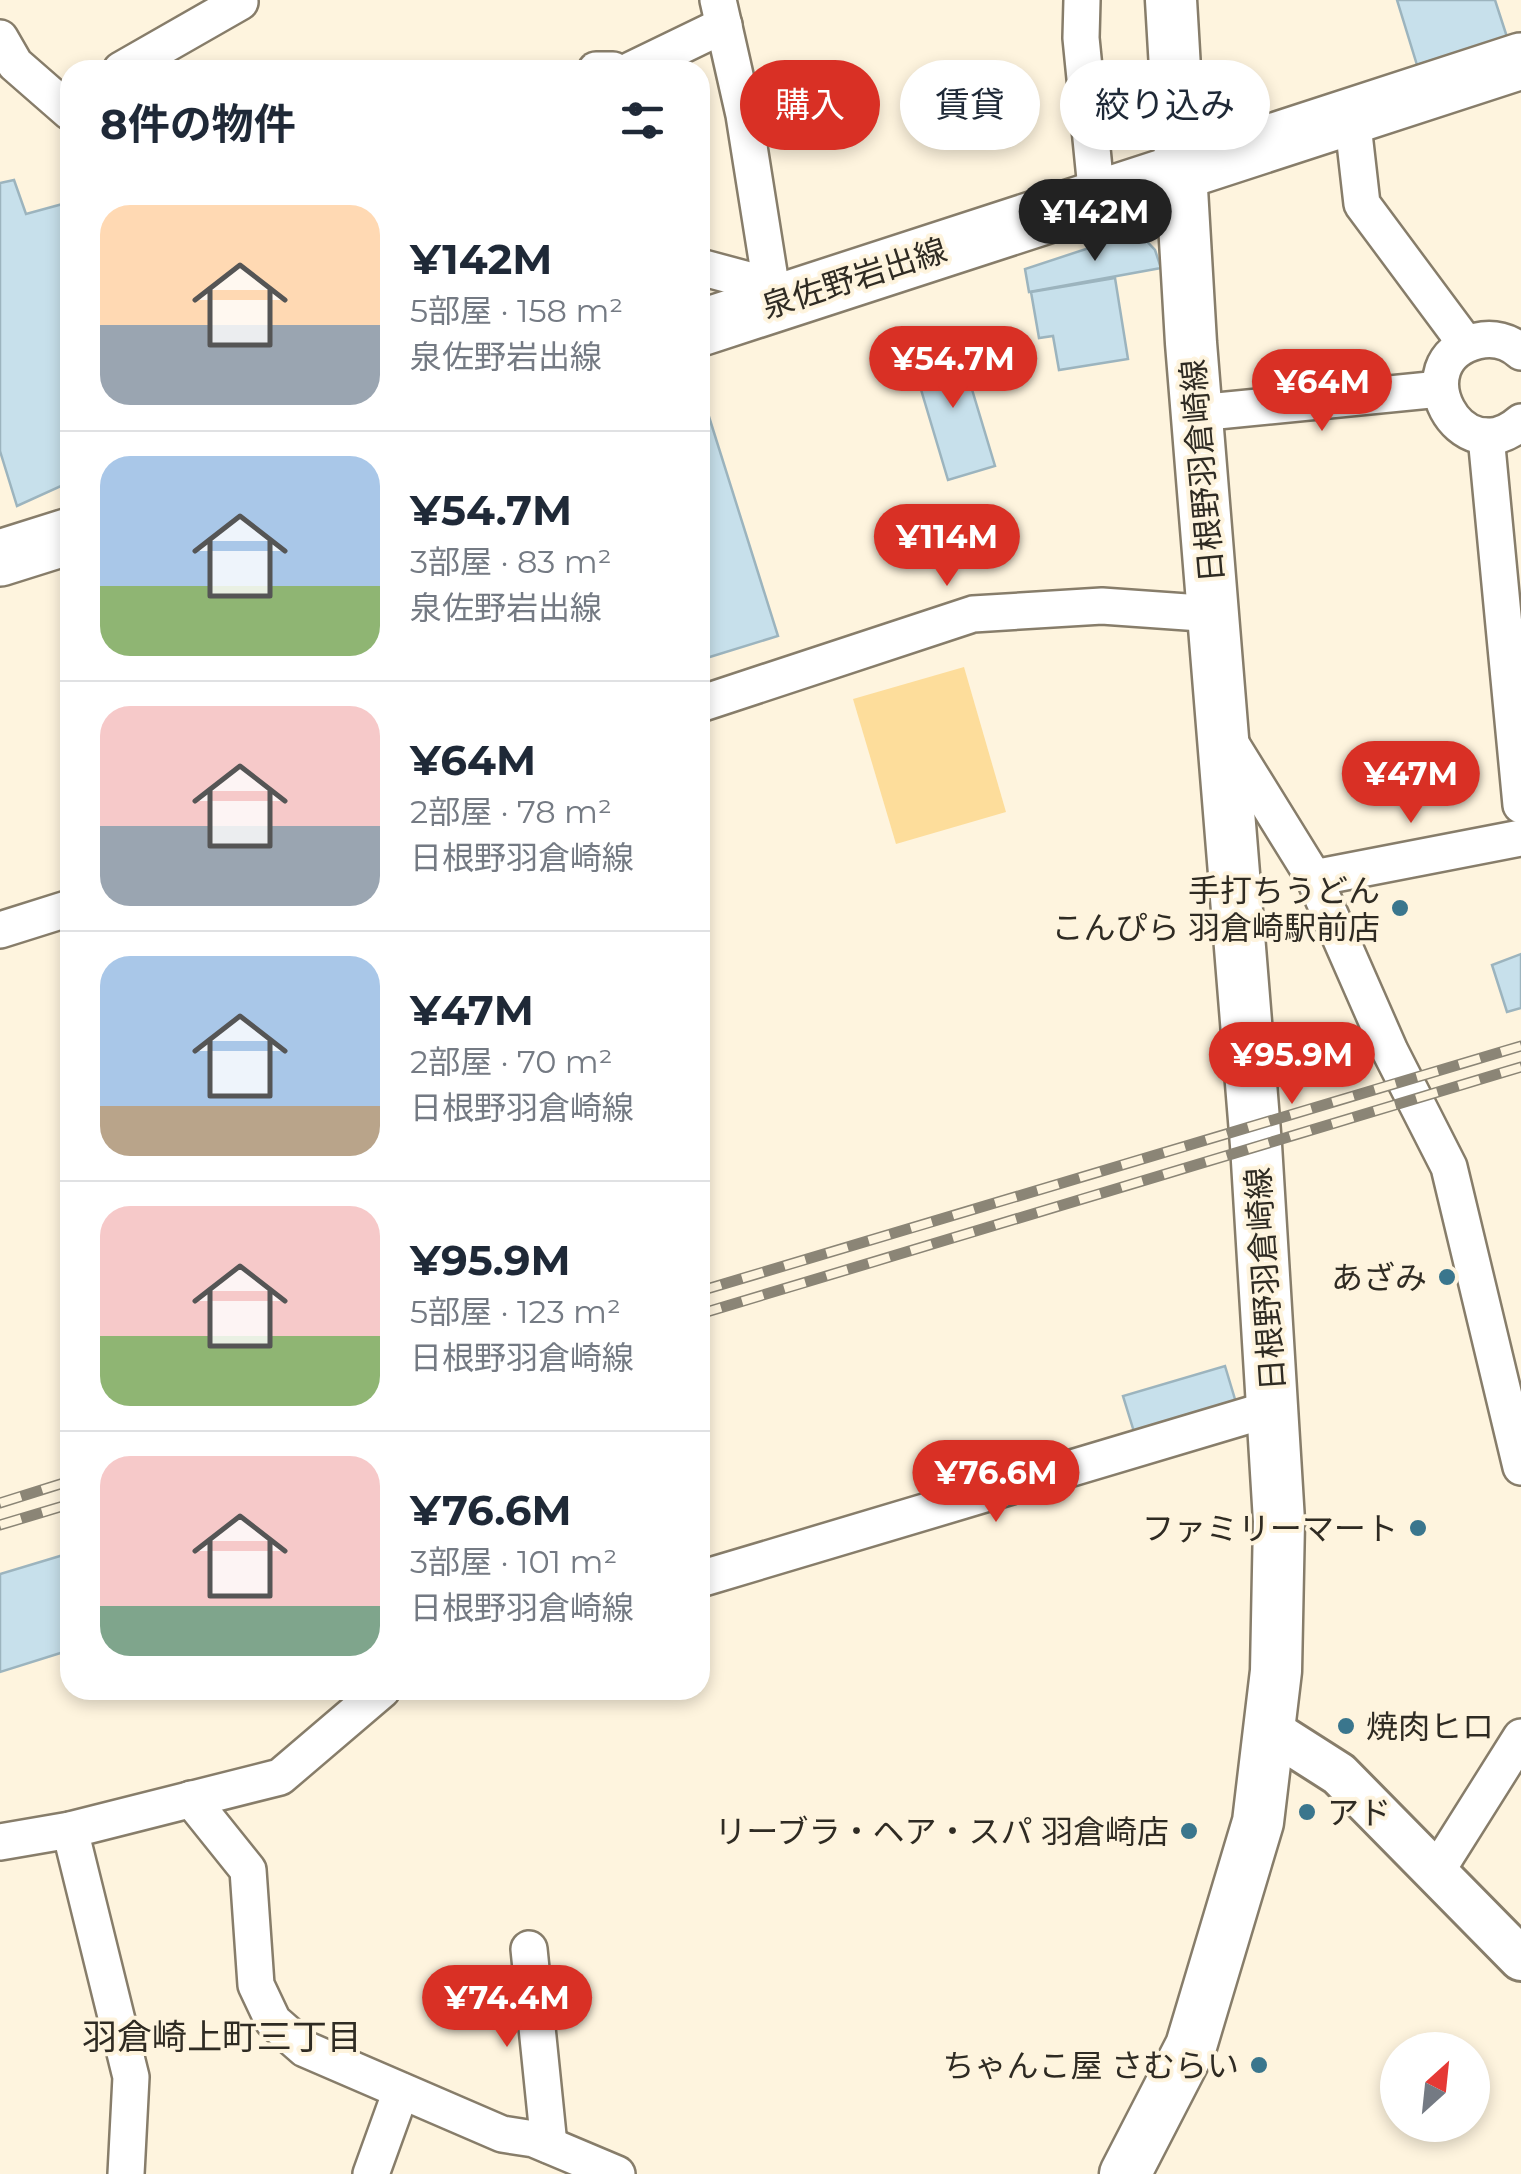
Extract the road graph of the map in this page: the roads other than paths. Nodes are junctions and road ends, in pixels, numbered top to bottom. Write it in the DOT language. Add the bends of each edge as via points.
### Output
graph roads {
  1 [pos="1082,0"];
  2 [pos="1171,0"];
  3 [pos="240,2"];
  4 [pos="721,12"];
  5 [pos="0,38"];
  6 [pos="138,60"];
  7 [pos="647,60"];
  8 [pos="1521,62"];
  9 [pos="60,98"];
  10 [pos="1352,116"];
  11 [pos="1182,172"];
  12 [pos="1097,199"];
  13 [pos="710,271"];
  14 [pos="773,295"];
  15 [pos="710,323"];
  16 [pos="1466,344"];
  17 [pos="1521,352"];
  18 [pos="1440,390"];
  19 [pos="1197,413"];
  20 [pos="1521,422"];
  21 [pos="1486,436"];
  22 [pos="60,539"];
  23 [pos="0,558"];
  24 [pos="1215,614"];
  25 [pos="710,701"];
  26 [pos="1222,730"];
  27 [pos="1521,805"];
  28 [pos="1521,838"];
  29 [pos="1314,878"];
  30 [pos="60,911"];
  31 [pos="0,930"];
  32 [pos="1273,1408"];
  33 [pos="1521,1467"];
  34 [pos="710,1575"];
  35 [pos="370,1700"];
  36 [pos="1270,1730"];
  37 [pos="1521,1737"];
  38 [pos="191,1800"];
  39 [pos="70,1830"];
  40 [pos="0,1842"];
  41 [pos="1436,1872"];
  42 [pos="529,1949"];
  43 [pos="1521,1959"];
  44 [pos="401,2090"];
  45 [pos="549,2145"];
  46 [pos="126,2174"];
  47 [pos="371,2174"];
  48 [pos="617,2174"];
  49 [pos="1125,2174"];
  1 -- 12 [label="street"];
  2 -- 11 [label="main road, 日根野羽倉崎線"];
  3 -- 6 [label="street"];
  4 -- 7 [label="street"];
  4 -- 14 [label="street"];
  5 -- 9 [label="street" via="15,64"];
  8 -- 10 [label="main road, 泉佐野岩出線"];
  10 -- 11 [label="main road, 泉佐野岩出線"];
  10 -- 16 [label="street" via="1362,204"];
  11 -- 12 [label="main road, 泉佐野岩出線"];
  11 -- 19 [label="main road, 日根野羽倉崎線"];
  12 -- 14 [label="main road, 泉佐野岩出線"];
  13 -- 14 [label="street"];
  14 -- 15 [label="main road, 泉佐野岩出線"];
  16 -- 17 [label="street" via="1499,340"];
  16 -- 18 [label="street" via="1444,367"];
  18 -- 19 [label="street"];
  18 -- 21 [label="street" via="1458,425"];
  19 -- 24 [label="main road, 日根野羽倉崎線"];
  20 -- 21 [label="street"];
  21 -- 27 [label="street"];
  22 -- 23 [label="main road"];
  24 -- 25 [label="street" via="1102,606 973,614"];
  24 -- 26 [label="main road, 日根野羽倉崎線"];
  26 -- 29 [label="street"];
  26 -- 32 [label="main road, 日根野羽倉崎線"];
  28 -- 29 [label="street"];
  29 -- 33 [label="street" via="1449,1167"];
  30 -- 31 [label="street"];
  32 -- 34 [label="street"];
  32 -- 36 [label="main road, 日根野羽倉崎線" via="1279,1522"];
  35 -- 38 [label="street" via="280,1777"];
  36 -- 41 [label="street" via="1339,1774"];
  36 -- 49 [label="main road, 日根野羽倉崎線" via="1258,1822 1191,2046"];
  37 -- 41 [label="street"];
  38 -- 39 [label="street"];
  38 -- 44 [label="street" via="248,1870 256,1985 273,2020 304,2048"];
  39 -- 40 [label="street"];
  39 -- 46 [label="street" via="131,2077"];
  41 -- 43 [label="street"];
  42 -- 45 [label="street"];
  44 -- 45 [label="street" via="502,2134"];
  44 -- 47 [label="street"];
  45 -- 48 [label="street"];
}
